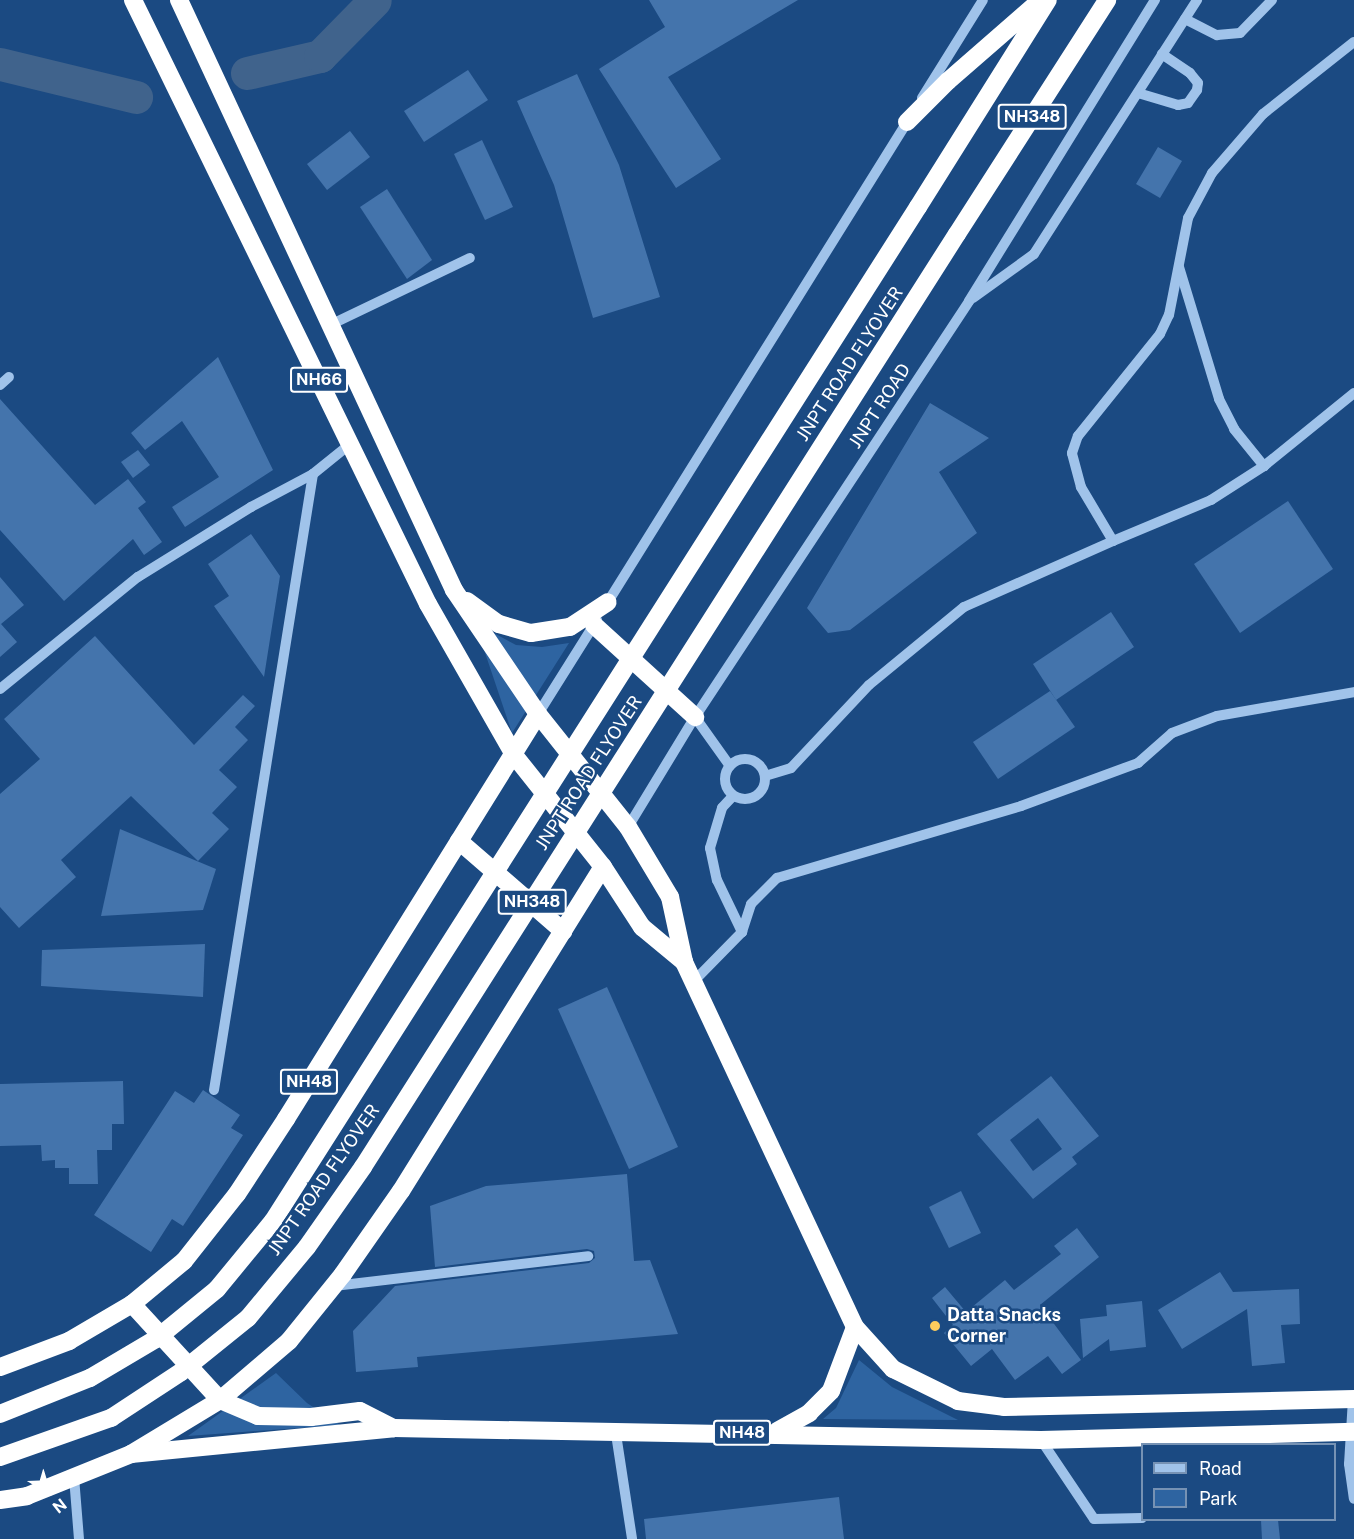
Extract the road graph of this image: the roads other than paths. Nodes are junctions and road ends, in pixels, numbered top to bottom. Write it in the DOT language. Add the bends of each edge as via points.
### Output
graph roads {
  1 [pos="134,0"];
  2 [pos="178,0"];
  3 [pos="983,0"];
  4 [pos="1041,0"];
  5 [pos="1048,0"];
  6 [pos="1107,0"];
  7 [pos="1155,0"];
  8 [pos="1197,0"];
  9 [pos="1272,0"];
  10 [pos="1185,19"];
  11 [pos="1354,42"];
  12 [pos="1162,54"];
  13 [pos="1138,93"];
  14 [pos="907,122"];
  15 [pos="470,258"];
  16 [pos="1178,263"];
  17 [pos="969,301"];
  18 [pos="330,325"];
  19 [pos="9,378"];
  20 [pos="0,385"];
  21 [pos="1354,393"];
  22 [pos="350,444"];
  23 [pos="1264,466"];
  24 [pos="313,474"];
  25 [pos="1113,541"];
  26 [pos="454,590"];
  27 [pos="608,602"];
  28 [pos="594,625"];
  29 [pos="0,689"];
  30 [pos="1354,693"];
  31 [pos="538,714"];
  32 [pos="695,717"];
  33 [pos="514,755"];
  34 [pos="730,766"];
  35 [pos="765,776"];
  36 [pos="733,796"];
  37 [pos="628,827"];
  38 [pos="459,841"];
  39 [pos="603,867"];
  40 [pos="563,931"];
  41 [pos="742,932"];
  42 [pos="684,962"];
  43 [pos="694,981"];
  44 [pos="214,1090"];
  45 [pos="588,1256"];
  46 [pos="333,1286"];
  47 [pos="132,1304"];
  48 [pos="855,1327"];
  49 [pos="0,1367"];
  50 [pos="1354,1399"];
  51 [pos="220,1400"];
  52 [pos="0,1414"];
  53 [pos="394,1428"];
  54 [pos="775,1432"];
  55 [pos="1353,1432"];
  56 [pos="616,1434"];
  57 [pos="1041,1440"];
  58 [pos="1219,1440"];
  59 [pos="131,1454"];
  60 [pos="0,1457"];
  61 [pos="74,1477"];
  62 [pos="1354,1499"];
  63 [pos="0,1500"];
  64 [pos="1141,1518"];
  65 [pos="79,1539"];
  66 [pos="632,1539"];
  1 -- 22 [label="highway, NH66"];
  2 -- 18 [label="highway, NH66"];
  3 -- 14 [label="street"];
  4 -- 14 [label="highway"];
  5 -- 52 [label="highway, JNPT ROAD FLYOVER / NH348, bridge" via="273,1221 217,1289 156,1339 90,1378"];
  6 -- 60 [label="highway, JNPT ROAD FLYOVER / NH348, bridge" via="363,1167 307,1246 248,1318 181,1372 111,1418"];
  7 -- 17 [label="street, JNPT ROAD"];
  8 -- 10 [label="street"];
  9 -- 10 [label="street" via="1240,33 1217,35"];
  10 -- 12 [label="street"];
  11 -- 16 [label="street" via="1263,114 1212,173 1188,218"];
  12 -- 13 [label="street"];
  12 -- 13 [label="street" via="1190,73 1198,83 1197,90 1188,104 1178,105"];
  13 -- 17 [label="street" via="1034,254"];
  14 -- 27 [label="street"];
  15 -- 18 [label="street"];
  16 -- 23 [label="street" via="1219,399 1234,429"];
  16 -- 25 [label="street" via="1169,315 1160,334 1074,445 1074,470"];
  17 -- 32 [label="street, JNPT ROAD"];
  18 -- 26 [label="highway, NH66"];
  19 -- 20 [label="street"];
  21 -- 23 [label="street"];
  22 -- 24 [label="street"];
  22 -- 33 [label="highway, NH66" via="428,604"];
  23 -- 25 [label="street" via="1211,500"];
  24 -- 29 [label="street" via="138,577"];
  24 -- 44 [label="street"];
  25 -- 35 [label="street" via="964,607 869,686 791,768"];
  26 -- 27 [label="highway" via="499,624 531,633 570,627"];
  26 -- 31 [label="highway, NH66"];
  27 -- 28 [label="street"];
  28 -- 31 [label="street"];
  28 -- 32 [label="highway"];
  30 -- 41 [label="street" via="1217,716 1172,733 1138,763 1021,806 777,878 751,904"];
  31 -- 33 [label="highway, NH48"];
  31 -- 37 [label="highway"];
  32 -- 34 [label="street"];
  32 -- 37 [label="street, JNPT ROAD"];
  33 -- 38 [label="highway, NH48"];
  33 -- 39 [label="highway"];
  34 -- 35 [label="street" via="747,759 759,765"];
  34 -- 36 [label="street" via="726,785"];
  35 -- 36 [label="street" via="758,794 746,800"];
  36 -- 41 [label="street" via="722,808 710,848 717,880"];
  37 -- 42 [label="highway" via="670,897"];
  38 -- 40 [label="highway"];
  38 -- 47 [label="highway, NH48" via="237,1194 184,1261"];
  39 -- 40 [label="highway"];
  39 -- 42 [label="highway" via="642,927"];
  40 -- 46 [label="highway" via="401,1191"];
  41 -- 43 [label="street"];
  42 -- 43 [label="highway"];
  43 -- 48 [label="highway"];
  45 -- 46 [label="street"];
  46 -- 51 [label="highway" via="289,1341"];
  47 -- 49 [label="highway, NH48" via="69,1341"];
  47 -- 51 [label="highway"];
  48 -- 50 [label="highway" via="893,1369 958,1401 1004,1407"];
  48 -- 54 [label="highway" via="831,1391 809,1413"];
  50 -- 55 [label="street"];
  51 -- 53 [label="highway" via="258,1416 311,1417 360,1411"];
  51 -- 59 [label="highway"];
  53 -- 56 [label="highway, NH48"];
  53 -- 59 [label="highway, NH48"];
  54 -- 56 [label="highway, NH48"];
  54 -- 57 [label="highway, NH48"];
  55 -- 58 [label="highway, NH48"];
  55 -- 62 [label="street" via="1349,1464"];
  56 -- 66 [label="street"];
  57 -- 58 [label="highway, NH48"];
  57 -- 64 [label="street" via="1094,1520"];
  59 -- 61 [label="highway, NH48"];
  61 -- 63 [label="highway, NH48" via="27,1496"];
  61 -- 65 [label="street"];
}
